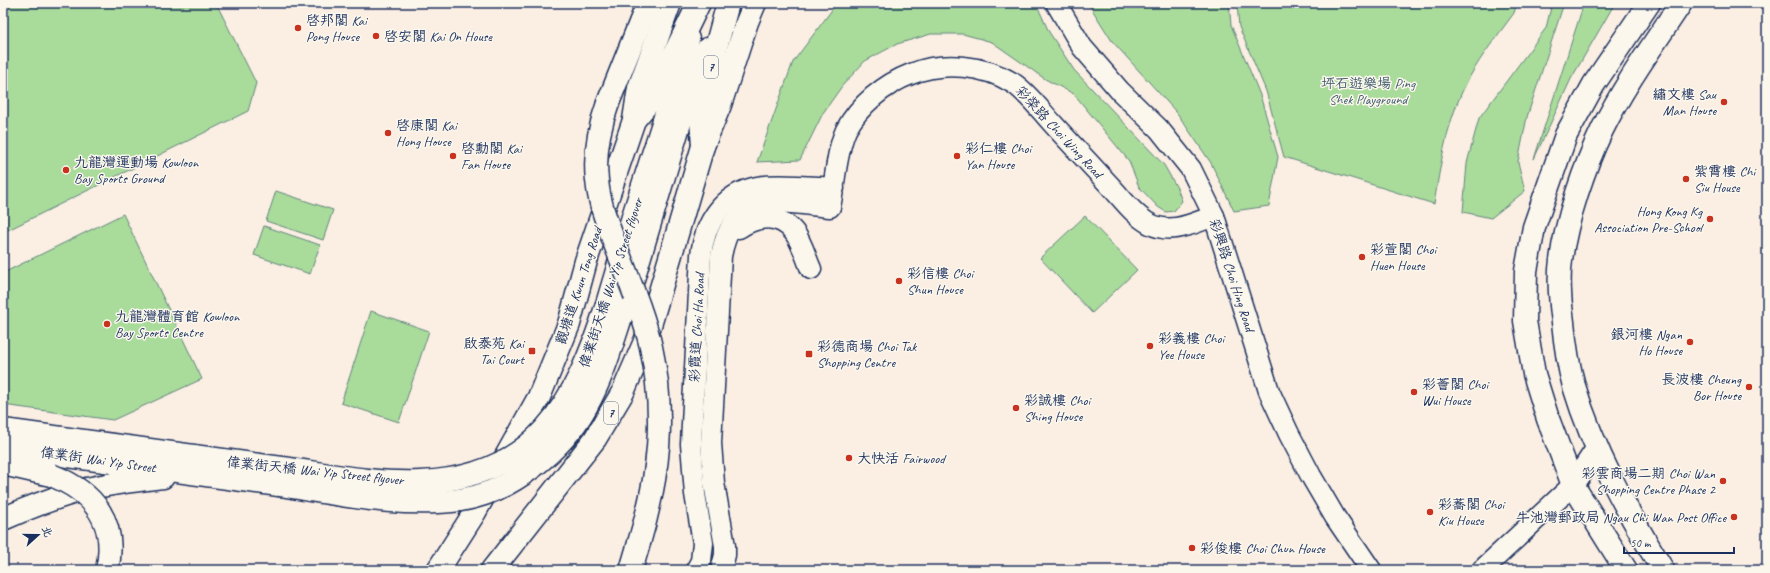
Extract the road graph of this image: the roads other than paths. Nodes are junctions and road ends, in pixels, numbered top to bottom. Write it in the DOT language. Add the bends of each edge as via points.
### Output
graph roads {
  1 [pos="648,3"];
  2 [pos="670,3"];
  3 [pos="726,3"];
  4 [pos="755,3"];
  5 [pos="1056,3"];
  6 [pos="1649,3"];
  7 [pos="1681,3"];
  8 [pos="696,10"];
  9 [pos="679,101"];
  10 [pos="634,120"];
  11 [pos="703,146"];
  12 [pos="787,195"];
  13 [pos="832,198"];
  14 [pos="1214,216"];
  15 [pos="727,235"];
  16 [pos="811,269"];
  17 [pos="3,430"];
  18 [pos="140,449"];
  19 [pos="1597,449"];
  20 [pos="6,459"];
  21 [pos="192,474"];
  22 [pos="281,477"];
  23 [pos="1573,485"];
  24 [pos="3,519"];
  25 [pos="107,570"];
  26 [pos="438,570"];
  27 [pos="492,570"];
  28 [pos="631,570"];
  29 [pos="696,570"];
  30 [pos="721,570"];
  31 [pos="1371,570"];
  32 [pos="1482,570"];
  33 [pos="1626,570"];
  34 [pos="1663,570"];
  1 -- 28 [label="main road, bridge" via="608,103 600,130 596,167 598,191 608,226 646,328 658,390 658,458 651,500"];
  2 -- 10 [label="main road, 觀塘道 Kwun Tong Road" via="638,88"];
  3 -- 9 [label="main road"];
  3 -- 11 [label="main road, 7" via="700,106"];
  4 -- 11 [label="main road" via="719,110"];
  5 -- 14 [label="street, 彩興路 Choi Hing Road" via="1082,47 1120,91 1159,129 1191,170"];
  6 -- 23 [label="main road" via="1594,84 1566,135 1534,227 1526,272 1525,321 1534,374"];
  7 -- 19 [label="main road" via="1602,130 1587,165 1561,259 1559,290 1566,353 1574,386"];
  8 -- 9 [label="main road"];
  8 -- 10 [label="main road, 觀塘道 Kwun Tong Road" via="654,96"];
  9 -- 22 [label="main road, 偉業街天橋 Wai Yip Street flyover, bridge" via="615,308 600,379 579,419 549,454 514,480 468,498 449,501 373,498"];
  10 -- 26 [label="main road, 觀塘道 Kwun Tong Road" via="586,261 572,317 551,369 532,410 475,512"];
  11 -- 27 [label="main road, 7" via="646,339 623,392 595,439"];
  12 -- 13 [label="street, 彩霞道 Choi Ha Road"];
  12 -- 15 [label="street, 彩霞道 Choi Ha Road" via="752,207 737,218"];
  12 -- 29 [label="street, 彩霞道 Choi Ha Road" via="758,187 738,193 716,212 705,231 701,254 691,444 695,494 703,543 701,561"];
  13 -- 14 [label="street, 彩榮路 Choi Wing Road" via="846,131 868,102 891,83 918,71 942,66 966,66 991,73 1013,84 1136,213 1150,224 1163,228 1177,228"];
  14 -- 31 [label="street, 彩興路 Choi Hing Road" via="1269,391 1311,476"];
  15 -- 16 [label="street" via="751,220 762,217 773,219 789,226"];
  15 -- 30 [label="street, 彩霞道 Choi Ha Road" via="720,256 711,444 714,483 725,546"];
  17 -- 18 [label="main road, 偉業街 Wai Yip Street"];
  18 -- 22 [label="main road, 偉業街天橋 Wai Yip Street flyover"];
  19 -- 23 [label="main road"];
  19 -- 34 [label="main road" via="1633,521"];
  20 -- 21 [label="main road, 偉業街 Wai Yip Street"];
  20 -- 25 [label="main road, bridge" via="62,479 94,502 104,518 109,535 110,553"];
  21 -- 22 [label="main road, 偉業街天橋 Wai Yip Street flyover"];
  21 -- 24 [label="main road" via="86,489"];
  23 -- 32 [label="street"];
  23 -- 33 [label="main road"];
}
